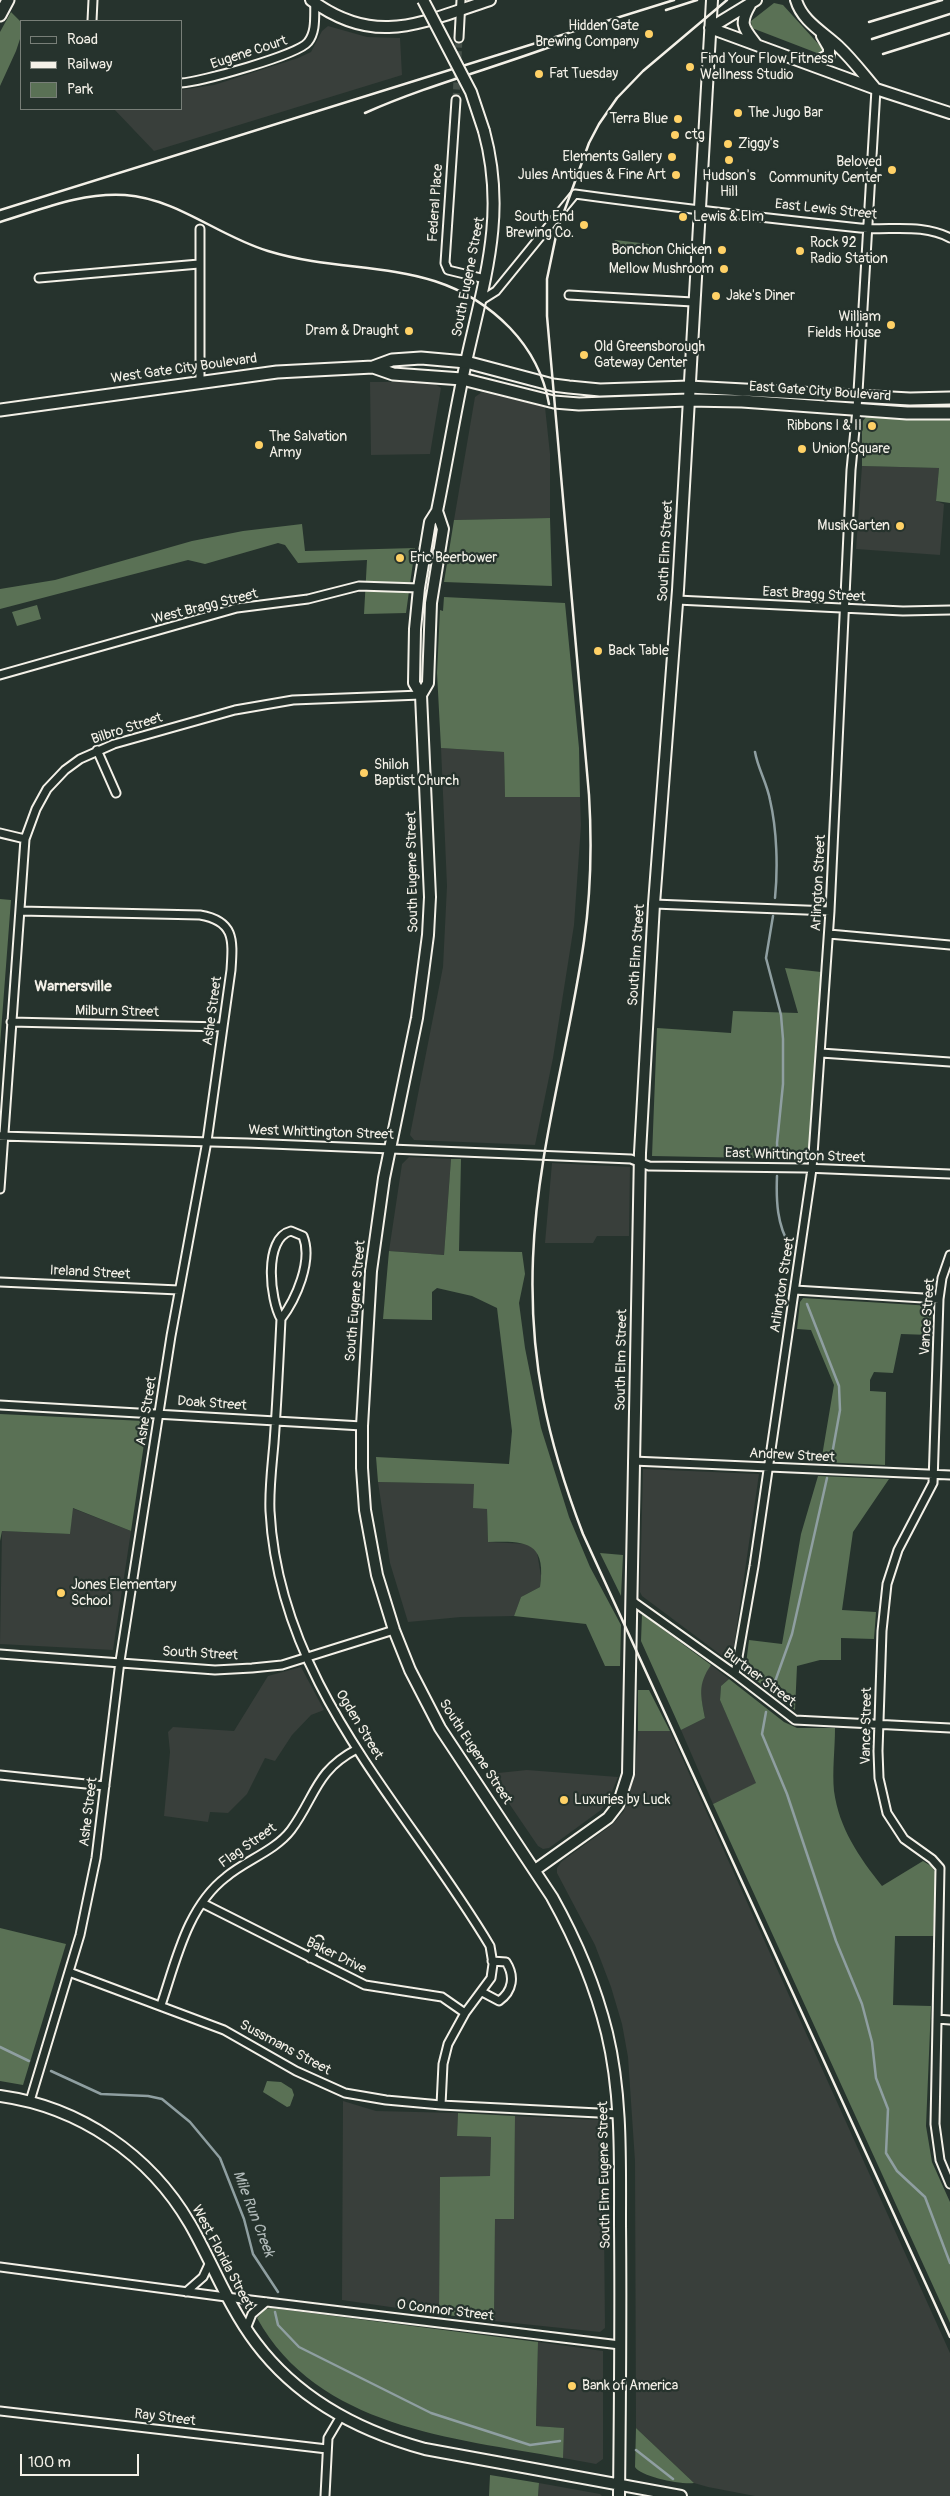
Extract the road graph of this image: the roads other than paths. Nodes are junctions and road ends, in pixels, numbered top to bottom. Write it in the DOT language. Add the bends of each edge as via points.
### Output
graph roads {
  1 [pos="8,0"];
  2 [pos="93,0"];
  3 [pos="423,0"];
  4 [pos="490,0"];
  5 [pos="712,0"];
  6 [pos="787,0"];
  7 [pos="314,1"];
  8 [pos="753,2"];
  9 [pos="798,4"];
  10 [pos="461,5"];
  11 [pos="0,15"];
  12 [pos="92,20"];
  13 [pos="710,28"];
  14 [pos="820,33"];
  15 [pos="459,38"];
  16 [pos="756,44"];
  17 [pos="812,64"];
  18 [pos="182,83"];
  19 [pos="876,88"];
  20 [pos="456,100"];
  21 [pos="950,113"];
  22 [pos="698,210"];
  23 [pos="866,228"];
  24 [pos="200,229"];
  25 [pos="950,238"];
  26 [pos="199,264"];
  27 [pos="39,278"];
  28 [pos="485,279"];
  29 [pos="570,295"];
  30 [pos="480,301"];
  31 [pos="693,302"];
  32 [pos="466,362"];
  33 [pos="373,366"];
  34 [pos="462,379"];
  35 [pos="200,382"];
  36 [pos="689,387"];
  37 [pos="858,396"];
  38 [pos="950,398"];
  39 [pos="688,400"];
  40 [pos="857,409"];
  41 [pos="0,410"];
  42 [pos="950,413"];
  43 [pos="437,511"];
  44 [pos="419,588"];
  45 [pos="677,600"];
  46 [pos="845,609"];
  47 [pos="950,610"];
  48 [pos="0,675"];
  49 [pos="421,695"];
  50 [pos="97,750"];
  51 [pos="116,792"];
  52 [pos="0,834"];
  53 [pos="25,839"];
  54 [pos="654,904"];
  55 [pos="20,911"];
  56 [pos="830,911"];
  57 [pos="828,934"];
  58 [pos="950,945"];
  59 [pos="11,1022"];
  60 [pos="223,1027"];
  61 [pos="821,1053"];
  62 [pos="950,1062"];
  63 [pos="1,1136"];
  64 [pos="207,1141"];
  65 [pos="390,1149"];
  66 [pos="640,1162"];
  67 [pos="812,1169"];
  68 [pos="950,1174"];
  69 [pos="0,1189"];
  70 [pos="950,1254"];
  71 [pos="0,1282"];
  72 [pos="179,1290"];
  73 [pos="795,1290"];
  74 [pos="939,1299"];
  75 [pos="281,1319"];
  76 [pos="0,1405"];
  77 [pos="159,1413"];
  78 [pos="275,1421"];
  79 [pos="362,1426"];
  80 [pos="633,1460"];
  81 [pos="768,1466"];
  82 [pos="934,1474"];
  83 [pos="950,1475"];
  84 [pos="631,1600"];
  85 [pos="394,1630"];
  86 [pos="0,1654"];
  87 [pos="305,1657"];
  88 [pos="120,1661"];
  89 [pos="735,1674"];
  90 [pos="879,1724"];
  91 [pos="950,1728"];
  92 [pos="356,1749"];
  93 [pos="0,1775"];
  94 [pos="105,1786"];
  95 [pos="535,1870"];
  96 [pos="202,1903"];
  97 [pos="319,1940"];
  98 [pos="310,1958"];
  99 [pos="492,1961"];
  100 [pos="69,1972"];
  101 [pos="482,1992"];
  102 [pos="161,2005"];
  103 [pos="465,2013"];
  104 [pos="937,2019"];
  105 [pos="950,2020"];
  106 [pos="0,2096"];
  107 [pos="30,2101"];
  108 [pos="441,2104"];
  109 [pos="618,2114"];
  110 [pos="950,2184"];
  111 [pos="210,2262"];
  112 [pos="0,2267"];
  113 [pos="186,2292"];
  114 [pos="226,2297"];
  115 [pos="266,2302"];
  116 [pos="246,2329"];
  117 [pos="620,2345"];
  118 [pos="0,2410"];
  119 [pos="341,2416"];
  120 [pos="327,2449"];
  121 [pos="619,2484"];
  122 [pos="325,2496"];
  123 [pos="619,2496"];
  124 [pos="681,2496"];
  1 -- 11 [label="main road"];
  2 -- 12 [label="street"];
  3 -- 28 [label="main road, South Eugene Street, bridge" via="470,92 492,166 495,212"];
  4 -- 10 [label="main road"];
  5 -- 13 [label="main road, South Elm Street"];
  6 -- 9 [label="main road"];
  7 -- 10 [label="main road" via="338,18 376,28 412,25"];
  7 -- 18 [label="street, Eugene Court" via="313,32 304,47 212,78"];
  8 -- 13 [label="main road"];
  8 -- 16 [label="main road" via="744,16 744,28"];
  9 -- 14 [label="main road"];
  10 -- 15 [label="street"];
  13 -- 16 [label="main road"];
  13 -- 22 [label="main road, South Elm Street"];
  14 -- 17 [label="main road" via="830,52 825,59"];
  14 -- 19 [label="main road" via="837,45"];
  16 -- 17 [label="main road"];
  17 -- 19 [label="main road"];
  19 -- 21 [label="main road"];
  19 -- 23 [label="street, Arlington Street"];
  20 -- 28 [label="street, Federal Place" via="444,263 448,270"];
  22 -- 23 [label="street, East Lewis Street"];
  22 -- 30 [label="street, East Lewis Street" via="575,194 496,291"];
  22 -- 31 [label="main road, South Elm Street"];
  23 -- 25 [label="street, East Lewis Street" via="923,230"];
  23 -- 37 [label="street, Arlington Street"];
  24 -- 26 [label="street"];
  26 -- 27 [label="street"];
  26 -- 35 [label="street"];
  28 -- 30 [label="main road, South Eugene Street"];
  29 -- 31 [label="street"];
  30 -- 32 [label="main road, South Eugene Street"];
  31 -- 36 [label="main road, South Elm Street"];
  32 -- 33 [label="main road, West Gate City Boulevard" via="421,358 392,360"];
  32 -- 34 [label="main road, South Eugene Street"];
  32 -- 36 [label="main road, West Gate City Boulevard" via="569,388"];
  33 -- 34 [label="main road, West Gate City Boulevard" via="393,374"];
  33 -- 35 [label="main road, West Gate City Boulevard"];
  34 -- 39 [label="main road, West Gate City Boulevard" via="554,402"];
  34 -- 43 [label="main road, South Eugene Street"];
  35 -- 41 [label="main road, West Gate City Boulevard"];
  36 -- 37 [label="main road, East Gate City Boulevard"];
  36 -- 39 [label="main road, South Elm Street"];
  37 -- 38 [label="main road, East Gate City Boulevard"];
  37 -- 40 [label="street, Arlington Street"];
  39 -- 40 [label="main road, East Gate City Boulevard"];
  39 -- 45 [label="main road, South Elm Street"];
  40 -- 42 [label="main road, East Gate City Boulevard"];
  40 -- 46 [label="street, Arlington Street"];
  43 -- 44 [label="main road, South Eugene Street" via="430,522"];
  43 -- 49 [label="main road, South Eugene Street" via="443,529 431,604 428,683"];
  44 -- 48 [label="street, West Bragg Street" via="359,586 308,599 237,608"];
  44 -- 49 [label="main road, South Eugene Street" via="414,683"];
  45 -- 46 [label="street, East Bragg Street"];
  45 -- 54 [label="main road, South Elm Street"];
  46 -- 47 [label="street, East Bragg Street"];
  46 -- 56 [label="street, Arlington Street"];
  49 -- 50 [label="street, Bilbro Street" via="293,700 235,710"];
  49 -- 65 [label="main road, South Eugene Street" via="430,896 428,934 417,1018"];
  50 -- 51 [label="street"];
  50 -- 53 [label="street, Bilbro Street" via="66,770 47,789"];
  52 -- 53 [label="street"];
  53 -- 55 [label="street, Bilbro Street"];
  54 -- 56 [label="street"];
  54 -- 66 [label="main road, South Elm Street"];
  55 -- 59 [label="street, Bilbro Street"];
  55 -- 60 [label="street, Ashe Street" via="214,918 230,933 233,942"];
  56 -- 57 [label="street, Arlington Street"];
  57 -- 58 [label="street"];
  57 -- 61 [label="street, Arlington Street"];
  59 -- 60 [label="street, Milburn Street"];
  59 -- 63 [label="street, Bilbro Street"];
  60 -- 64 [label="street, Ashe Street"];
  61 -- 62 [label="street"];
  61 -- 67 [label="street, Arlington Street"];
  63 -- 64 [label="street, West Whittington Street"];
  63 -- 69 [label="street, Bilbro Street"];
  64 -- 65 [label="street, West Whittington Street"];
  64 -- 72 [label="street, Ashe Street"];
  65 -- 66 [label="street, West Whittington Street" via="631,1159"];
  65 -- 79 [label="main road, South Eugene Street" via="371,1271"];
  66 -- 67 [label="street, East Whittington Street" via="649,1166"];
  66 -- 80 [label="main road, South Elm Street"];
  67 -- 68 [label="street, East Whittington Street"];
  67 -- 73 [label="street, Arlington Street"];
  70 -- 74 [label="street, Vance Street"];
  71 -- 72 [label="street, Ireland Street"];
  72 -- 77 [label="street, Ashe Street"];
  73 -- 74 [label="street"];
  73 -- 81 [label="street, Arlington Street"];
  74 -- 82 [label="street, Vance Street"];
  75 -- 75 [label="street, Ogden Street" via="295,1294 303,1268 305,1241 295,1231 281,1234 273,1257 272,1283 276,1310"];
  75 -- 78 [label="street, Ogden Street"];
  76 -- 77 [label="street, Doak Street"];
  77 -- 78 [label="street, Doak Street"];
  77 -- 88 [label="street, Ashe Street"];
  78 -- 79 [label="street, Doak Street"];
  78 -- 87 [label="street, Ogden Street" via="270,1510 274,1552 289,1616"];
  79 -- 85 [label="main road, South Eugene Street" via="362,1468 369,1536"];
  80 -- 81 [label="street, Andrew Street"];
  80 -- 84 [label="main road, South Elm Street"];
  81 -- 82 [label="street, Andrew Street"];
  81 -- 89 [label="street, Arlington Street"];
  82 -- 83 [label="street, Andrew Street"];
  82 -- 90 [label="street, Vance Street" via="933,1483 898,1550 887,1584"];
  84 -- 89 [label="street, Burtner Street"];
  84 -- 95 [label="main road, South Elm Street" via="628,1774 624,1791 608,1818"];
  85 -- 87 [label="street, South Street"];
  85 -- 95 [label="main road, South Eugene Street" via="410,1670 440,1728"];
  86 -- 88 [label="street, South Street"];
  87 -- 88 [label="street, South Street" via="282,1665 214,1670"];
  87 -- 92 [label="street, Ogden Street"];
  88 -- 94 [label="street, Ashe Street"];
  89 -- 90 [label="street, Burtner Street" via="795,1720"];
  90 -- 91 [label="street, Burtner Street"];
  90 -- 104 [label="street, Vance Street" via="878,1778 887,1813 904,1839 940,1868"];
  92 -- 96 [label="street, Flag Street" via="330,1766 316,1784 291,1830 276,1844 224,1877"];
  92 -- 99 [label="street, Ogden Street" via="479,1927 490,1946"];
  93 -- 94 [label="street"];
  94 -- 100 [label="street, Ashe Street" via="96,1858"];
  95 -- 109 [label="main road, South Elm Eugene Street" via="568,1926 588,1970 608,2034"];
  96 -- 98 [label="street, Baker Drive"];
  96 -- 102 [label="street, Flag Street" via="191,1920"];
  97 -- 98 [label="street"];
  98 -- 103 [label="street, Baker Drive" via="366,1985 442,1997"];
  99 -- 101 [label="street, Ogden Street" via="491,1978"];
  99 -- 101 [label="street" via="506,1962 512,1970 513,1981 499,2001"];
  100 -- 102 [label="street, Sussmans Street"];
  100 -- 107 [label="street, Ashe Street"];
  101 -- 103 [label="street, Ogden Street"];
  102 -- 108 [label="street, Sussmans Street" via="224,2030 296,2072 345,2093"];
  103 -- 108 [label="street, Ogden Street" via="448,2044 443,2064"];
  104 -- 105 [label="street"];
  104 -- 110 [label="street, Vance Street" via="936,2144"];
  106 -- 107 [label="main road, West Florida Street"];
  107 -- 111 [label="main road, West Florida Street" via="89,2124 126,2148 171,2194"];
  108 -- 109 [label="street, Sussmans Street"];
  109 -- 117 [label="main road, South Elm Eugene Street"];
  111 -- 113 [label="street" via="203,2277"];
  111 -- 114 [label="main road, West Florida Street"];
  112 -- 113 [label="street, O Connor Street"];
  113 -- 114 [label="street, O Connor Street"];
  114 -- 115 [label="street, O Connor Street"];
  114 -- 116 [label="main road, West Florida Street"];
  115 -- 116 [label="street" via="252,2314"];
  115 -- 117 [label="street, O Connor Street"];
  116 -- 119 [label="main road, West Florida Street" via="285,2375 310,2398"];
  117 -- 121 [label="main road, South Elm Eugene Street"];
  118 -- 120 [label="street, Ray Street"];
  119 -- 120 [label="street" via="328,2438"];
  119 -- 121 [label="main road, West Florida Street" via="390,2439 425,2449"];
  120 -- 122 [label="street"];
  121 -- 123 [label="main road, South Elm Eugene Street"];
  121 -- 124 [label="main road, West Florida Street"];
}
